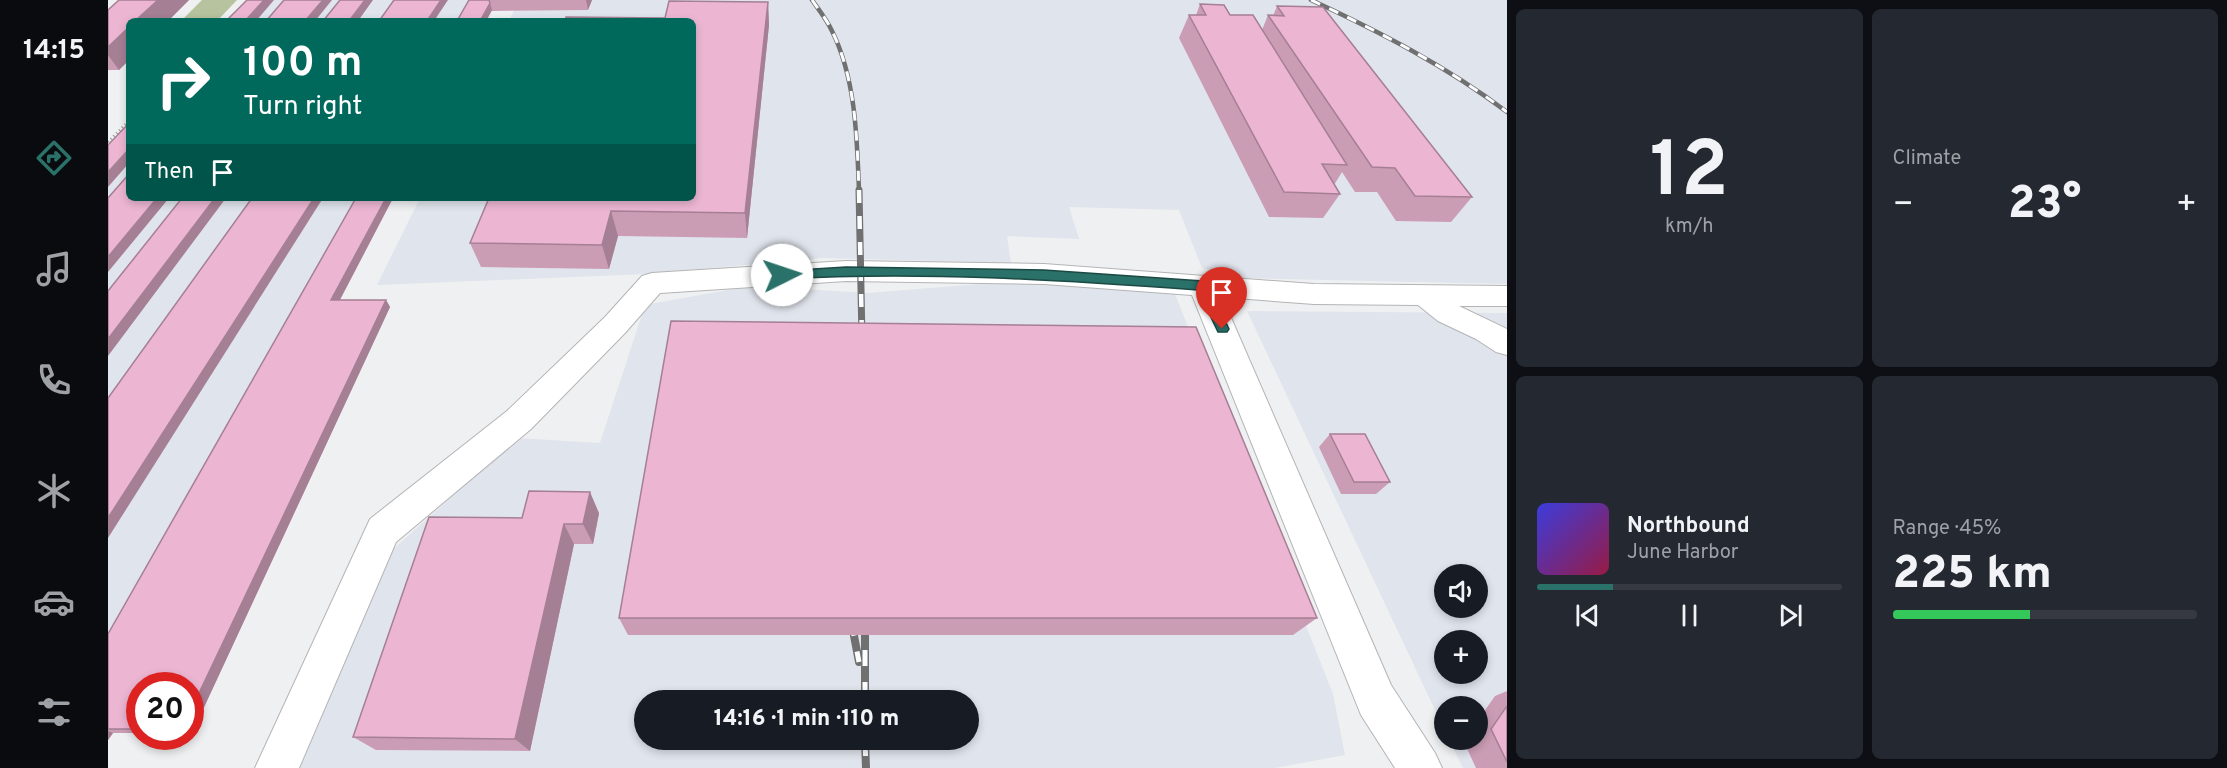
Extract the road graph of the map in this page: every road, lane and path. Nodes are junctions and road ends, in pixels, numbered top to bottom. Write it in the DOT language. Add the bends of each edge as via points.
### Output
graph roads {
  1 [pos="126,124"];
  2 [pos="108,142"];
  3 [pos="1203,286"];
  4 [pos="1424,295"];
  5 [pos="1507,296"];
  6 [pos="1507,344"];
  7 [pos="277,768"];
  8 [pos="1420,768"];
  1 -- 2 [label="path"];
  3 -- 4 [label="lane" via="1314,294"];
  3 -- 7 [label="lane" via="1044,274 846,271 652,283 519,420 383,531"];
  3 -- 8 [label="lane" via="1376,699"];
  4 -- 5 [label="lane"];
  4 -- 6 [label="lane" via="1448,313"];
}
